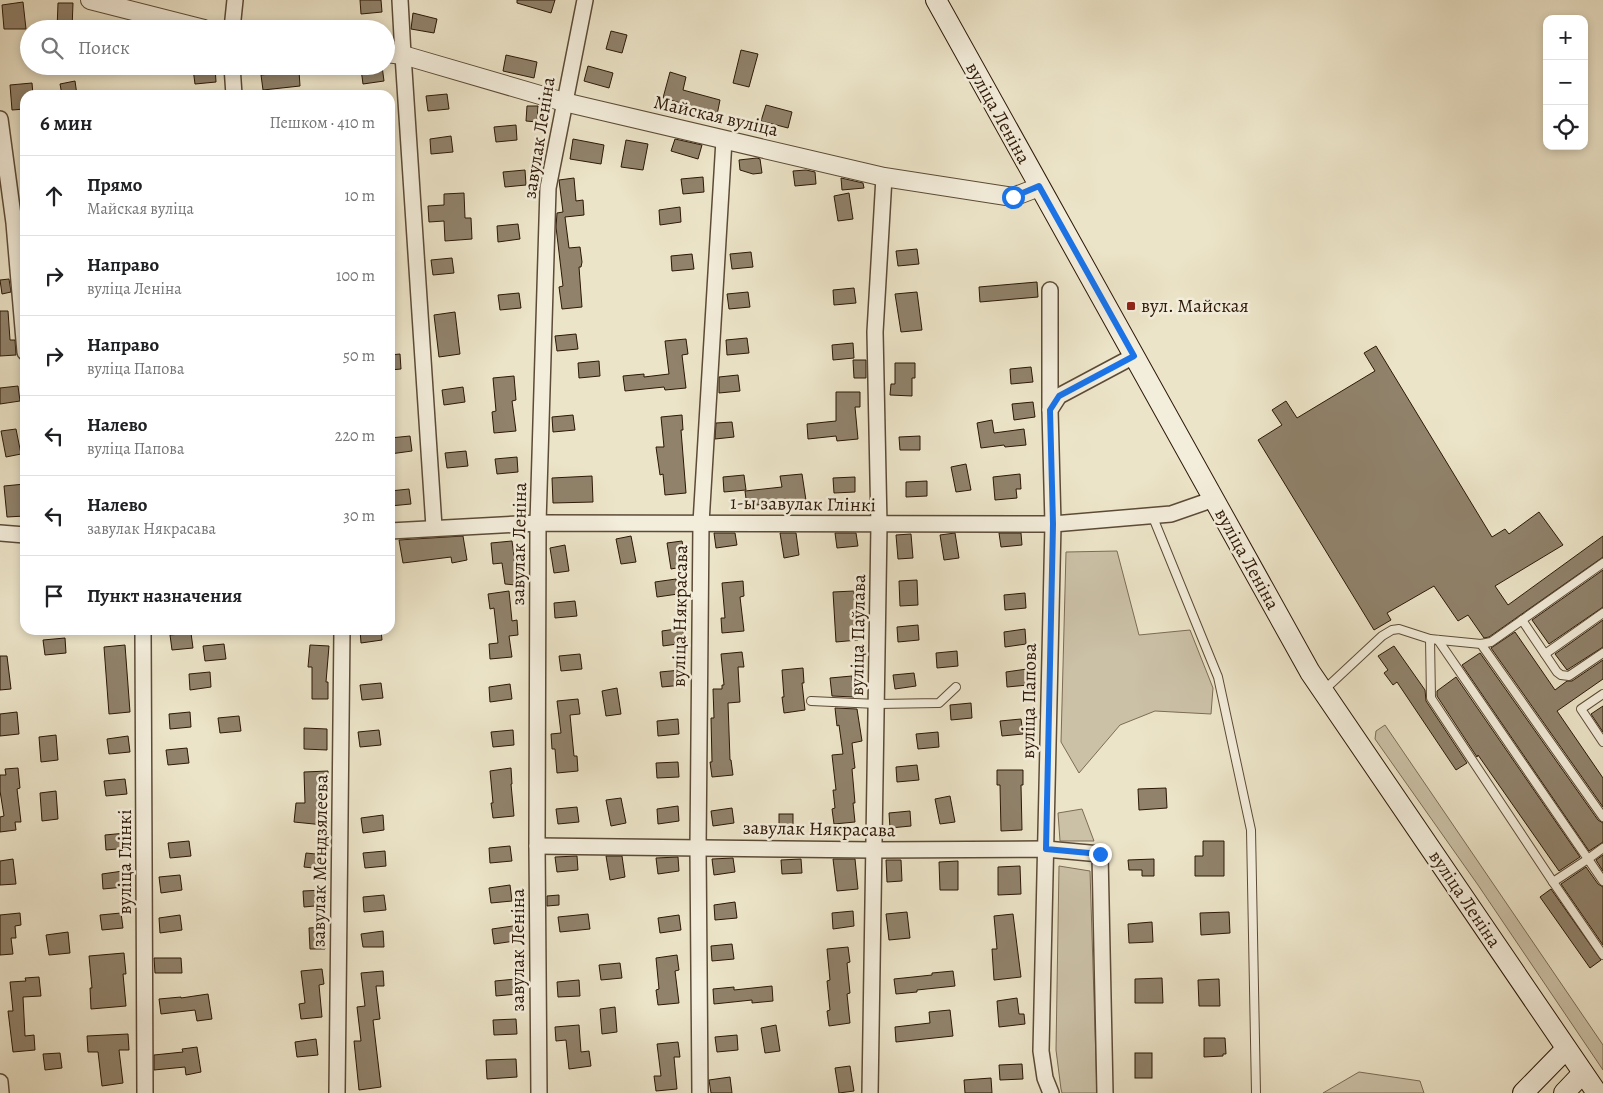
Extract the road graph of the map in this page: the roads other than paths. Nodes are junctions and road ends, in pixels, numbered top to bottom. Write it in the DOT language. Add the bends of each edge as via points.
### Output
graph roads {
  1 [pos="90,0"];
  2 [pos="235,0"];
  3 [pos="400,0"];
  4 [pos="585,0"];
  5 [pos="936,0"];
  6 [pos="169,20"];
  7 [pos="233,20"];
  8 [pos="395,45"];
  9 [pos="395,54"];
  10 [pos="395,66"];
  11 [pos="233,75"];
  12 [pos="234,90"];
  13 [pos="564,102"];
  14 [pos="0,119"];
  15 [pos="724,140"];
  16 [pos="884,177"];
  17 [pos="1039,186"];
  18 [pos="1050,290"];
  19 [pos="20,293"];
  20 [pos="1134,356"];
  21 [pos="1050,410"];
  22 [pos="1214,499"];
  23 [pos="1152,515"];
  24 [pos="538,523"];
  25 [pos="701,523"];
  26 [pos="1053,524"];
  27 [pos="879,525"];
  28 [pos="434,528"];
  29 [pos="395,531"];
  30 [pos="0,533"];
  31 [pos="20,535"];
  32 [pos="1603,563"];
  33 [pos="1603,612"];
  34 [pos="1522,620"];
  35 [pos="143,635"];
  36 [pos="342,635"];
  37 [pos="1430,639"];
  38 [pos="1438,640"];
  39 [pos="1481,644"];
  40 [pos="1603,653"];
  41 [pos="1545,654"];
  42 [pos="956,687"];
  43 [pos="1323,691"];
  44 [pos="1603,694"];
  45 [pos="811,702"];
  46 [pos="877,704"];
  47 [pos="1603,742"];
  48 [pos="1603,817"];
  49 [pos="538,846"];
  50 [pos="698,848"];
  51 [pos="1603,848"];
  52 [pos="1046,849"];
  53 [pos="874,850"];
  54 [pos="1588,859"];
  55 [pos="1603,881"];
  56 [pos="1553,882"];
  57 [pos="1603,955"];
  58 [pos="1566,1048"];
  59 [pos="1583,1073"];
  60 [pos="0,1082"];
  61 [pos="1,1093"];
  62 [pos="145,1093"];
  63 [pos="337,1093"];
  64 [pos="539,1093"];
  65 [pos="700,1093"];
  66 [pos="870,1093"];
  67 [pos="1051,1093"];
  68 [pos="1105,1093"];
  69 [pos="1256,1093"];
  70 [pos="1524,1093"];
  71 [pos="1564,1093"];
  72 [pos="1597,1093"];
  1 -- 6 [label="street"];
  2 -- 7 [label="street"];
  3 -- 8 [label="street"];
  4 -- 13 [label="street, завулак Леніна"];
  5 -- 17 [label="main road, вуліца Леніна"];
  9 -- 13 [label="street, Майская вуліца"];
  10 -- 28 [label="street"];
  11 -- 12 [label="street"];
  13 -- 15 [label="street, Майская вуліца"];
  13 -- 24 [label="street, завулак Леніна" via="548,188"];
  14 -- 19 [label="street"];
  15 -- 16 [label="street, Майская вуліца"];
  15 -- 25 [label="street, вуліца Някрасава"];
  16 -- 17 [label="street, Майская вуліца" via="1013,197"];
  16 -- 27 [label="street, вуліца Паўлава" via="875,332"];
  17 -- 20 [label="main road, вуліца Леніна"];
  18 -- 21 [label="street, вуліца Папова"];
  20 -- 21 [label="street" via="1059,396"];
  20 -- 22 [label="main road, вуліца Леніна"];
  21 -- 26 [label="street, вуліца Папова"];
  22 -- 23 [label="street, 1-ы завулак Глінкі" via="1171,514"];
  22 -- 43 [label="main road, вуліца Леніна"];
  23 -- 26 [label="street, 1-ы завулак Глінкі"];
  23 -- 69 [label="lane" via="1218,677 1251,830"];
  24 -- 25 [label="street, 1-ы завулак Глінкі"];
  24 -- 28 [label="street, 1-ы завулак Глінкі"];
  24 -- 49 [label="street, завулак Леніна"];
  25 -- 27 [label="street, 1-ы завулак Глінкі"];
  25 -- 50 [label="street, вуліца Някрасава"];
  26 -- 27 [label="street, 1-ы завулак Глінкі"];
  26 -- 52 [label="street, вуліца Папова"];
  27 -- 46 [label="street, вуліца Паўлава"];
  28 -- 29 [label="street, 1-ы завулак Глінкі"];
  30 -- 31 [label="street"];
  32 -- 34 [label="lane"];
  33 -- 41 [label="lane"];
  34 -- 39 [label="lane" via="1491,642"];
  34 -- 41 [label="lane"];
  35 -- 62 [label="street, вуліца Глінкі"];
  36 -- 63 [label="street, завулак Мендзялеева"];
  37 -- 38 [label="lane"];
  37 -- 43 [label="lane" via="1399,629 1392,630"];
  37 -- 56 [label="lane" via="1431,698"];
  38 -- 39 [label="lane"];
  38 -- 54 [label="lane"];
  39 -- 48 [label="lane"];
  40 -- 41 [label="lane" via="1567,677 1557,672"];
  42 -- 46 [label="lane" via="939,703"];
  43 -- 58 [label="main road, вуліца Леніна"];
  44 -- 47 [label="lane" via="1581,709"];
  45 -- 46 [label="lane"];
  46 -- 53 [label="street, вуліца Паўлава"];
  49 -- 50 [label="street, завулак Някрасава"];
  49 -- 64 [label="street, завулак Леніна"];
  50 -- 53 [label="street, завулак Някрасава"];
  50 -- 65 [label="street, вуліца Някрасава"];
  51 -- 54 [label="lane"];
  52 -- 53 [label="street, завулак Някрасава"];
  52 -- 67 [label="street, вуліца Папова" via="1041,1051"];
  52 -- 68 [label="street, завулак Някрасава" via="1100,854"];
  53 -- 66 [label="street, вуліца Паўлава"];
  54 -- 55 [label="lane"];
  54 -- 56 [label="lane"];
  56 -- 57 [label="lane"];
  58 -- 59 [label="main road, вуліца Леніна"];
  58 -- 70 [label="main road"];
  59 -- 71 [label="main road"];
  59 -- 72 [label="main road, вуліца Леніна"];
  60 -- 61 [label="street"];
}
